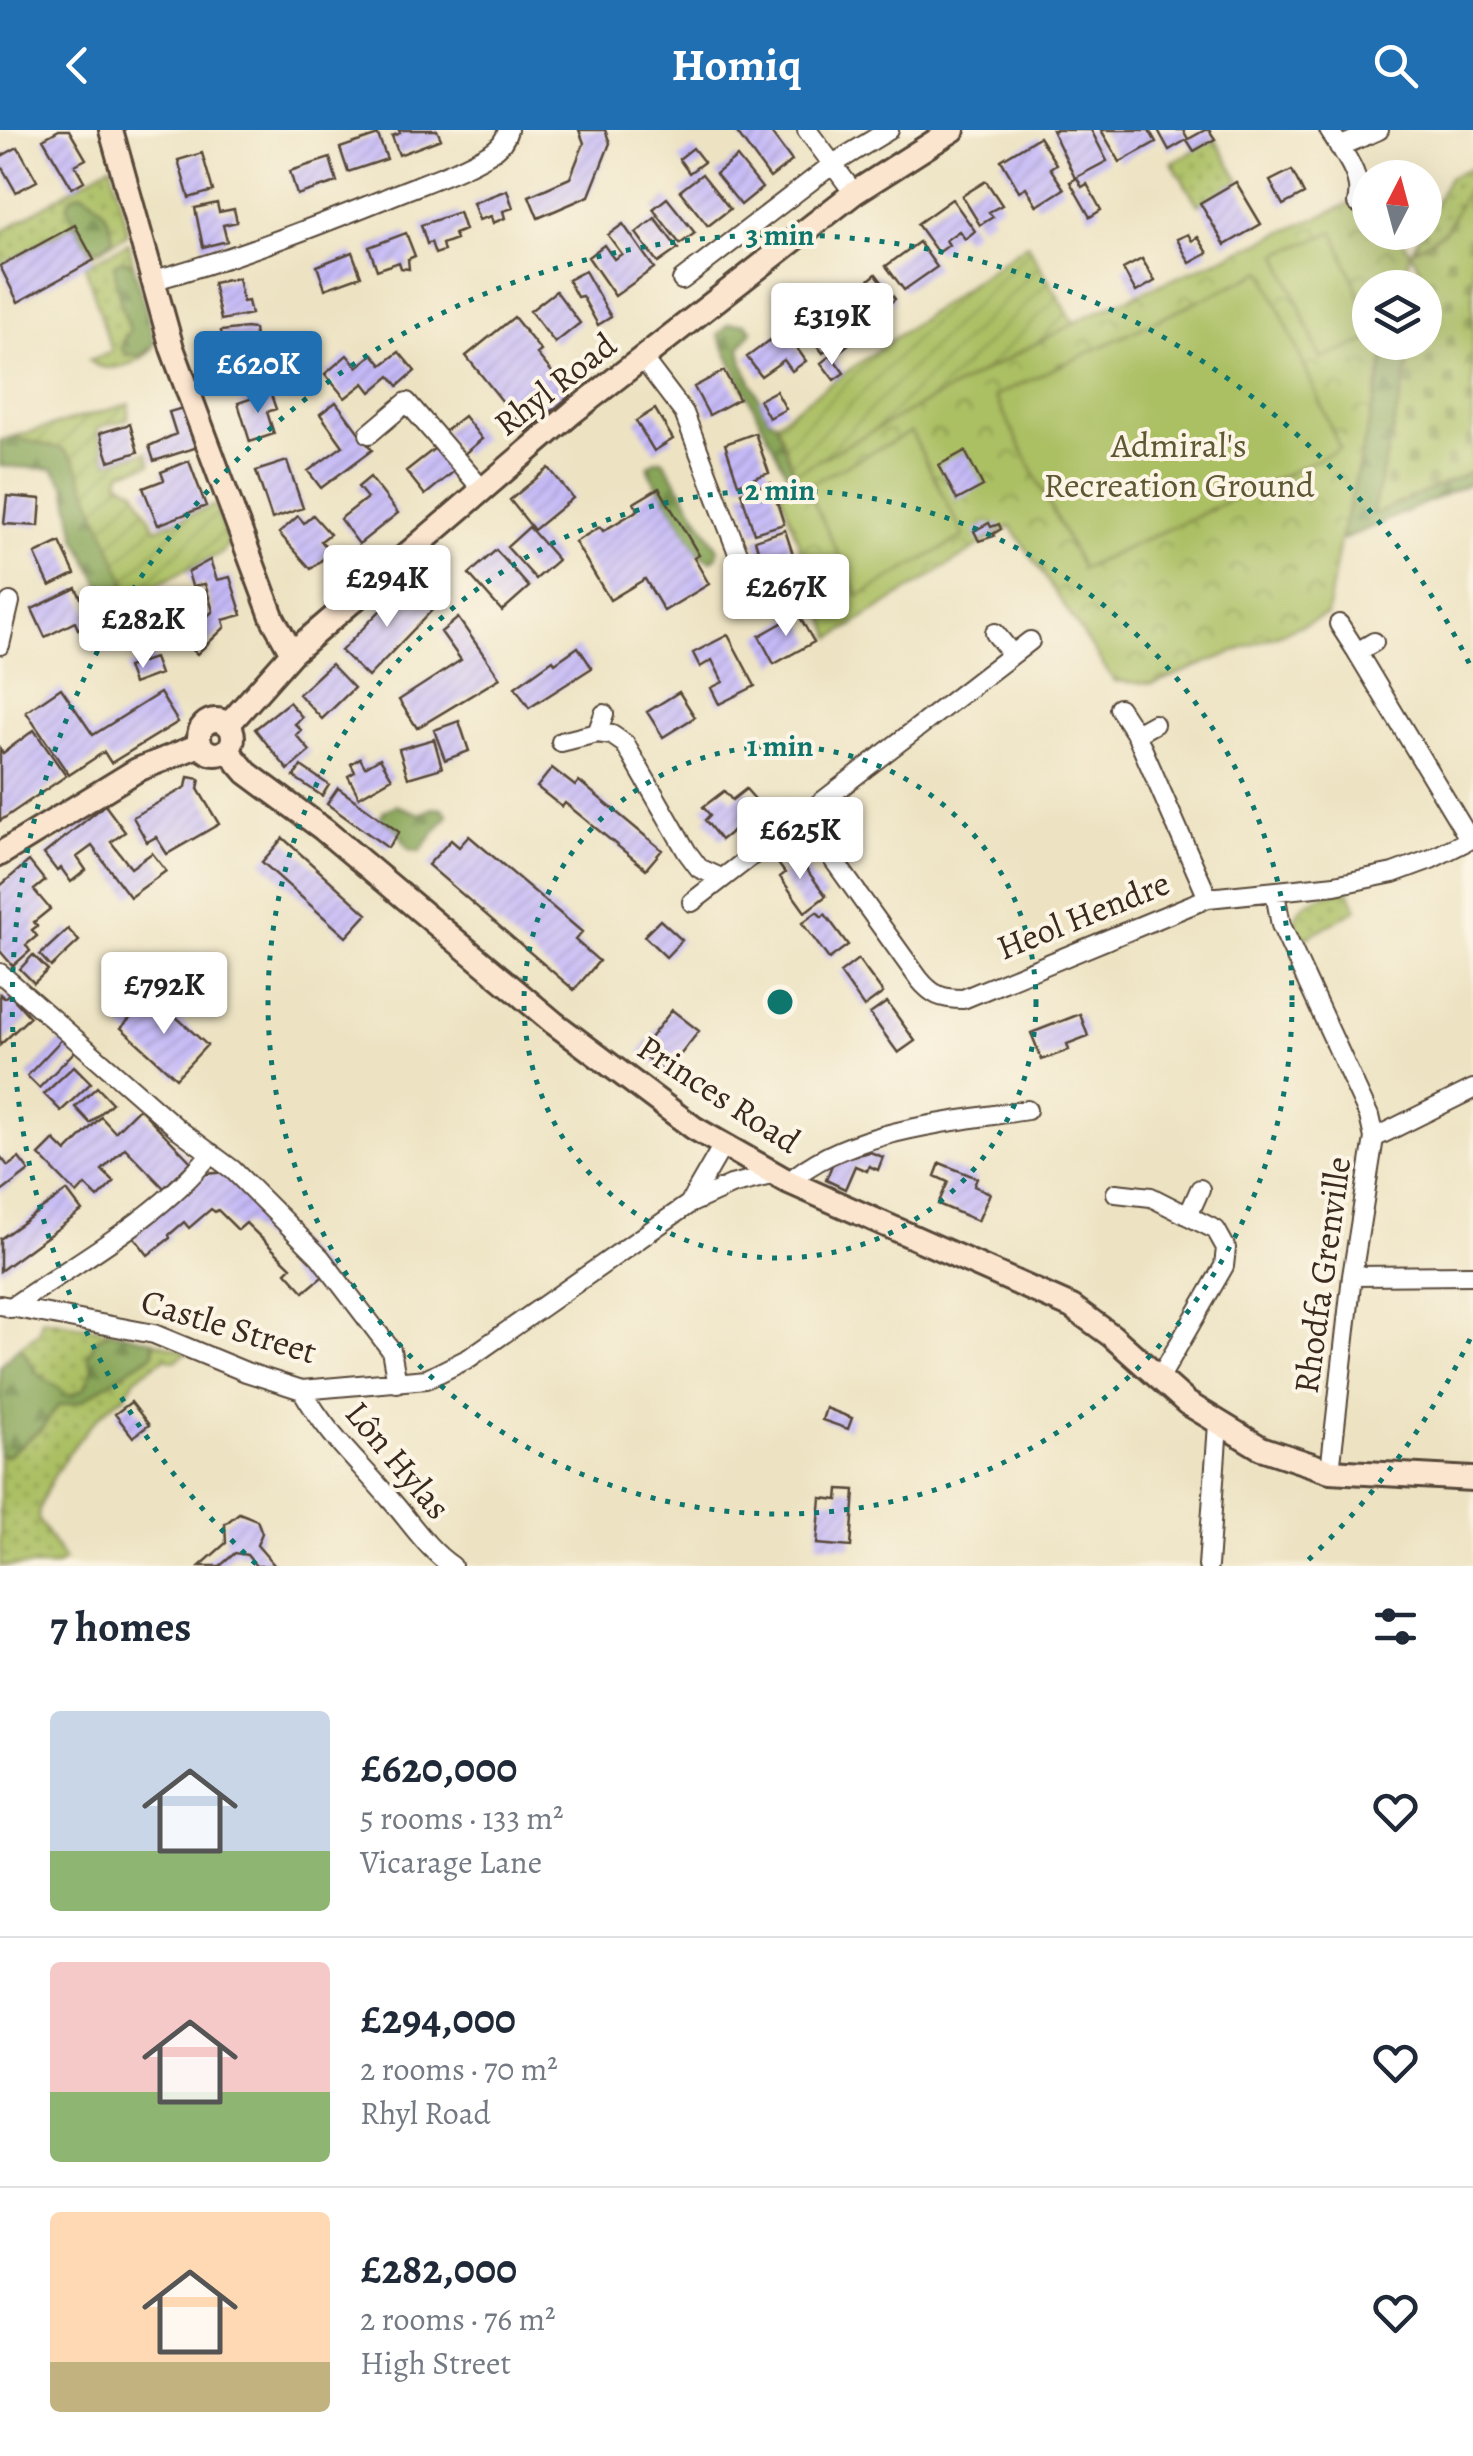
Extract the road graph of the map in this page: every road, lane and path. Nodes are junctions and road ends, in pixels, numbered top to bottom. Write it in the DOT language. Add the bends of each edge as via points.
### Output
graph roads {
  1 [pos="111,130"];
  2 [pos="508,130"];
  3 [pos="807,130"];
  4 [pos="889,130"];
  5 [pos="954,130"];
  6 [pos="1329,130"];
  7 [pos="1379,130"];
  8 [pos="1339,147"];
  9 [pos="833,164"];
  10 [pos="1352,169"];
  11 [pos="854,192"];
  12 [pos="682,280"];
  13 [pos="152,281"];
  14 [pos="642,359"];
  15 [pos="369,434"];
  16 [pos="481,488"];
  17 [pos="796,591"];
  18 [pos="10,602"];
  19 [pos="1339,624"];
  20 [pos="995,632"];
  21 [pos="1030,640"];
  22 [pos="1374,642"];
  23 [pos="0,646"];
  24 [pos="1357,652"];
  25 [pos="292,653"];
  26 [pos="1012,654"];
  27 [pos="1120,708"];
  28 [pos="604,714"];
  29 [pos="228,724"];
  30 [pos="1154,724"];
  31 [pos="597,732"];
  32 [pos="1136,734"];
  33 [pos="562,742"];
  34 [pos="200,745"];
  35 [pos="228,750"];
  36 [pos="802,816"];
  37 [pos="1471,839"];
  38 [pos="0,854"];
  39 [pos="721,878"];
  40 [pos="1275,893"];
  41 [pos="1208,898"];
  42 [pos="692,902"];
  43 [pos="0,973"];
  44 [pos="1473,1089"];
  45 [pos="1027,1110"];
  46 [pos="1374,1138"];
  47 [pos="723,1145"];
  48 [pos="211,1153"];
  49 [pos="782,1178"];
  50 [pos="1200,1189"];
  51 [pos="1116,1193"];
  52 [pos="689,1204"];
  53 [pos="1188,1216"];
  54 [pos="1473,1275"];
  55 [pos="1352,1276"];
  56 [pos="5,1306"];
  57 [pos="1159,1379"];
  58 [pos="397,1383"];
  59 [pos="302,1390"];
  60 [pos="1218,1424"];
  61 [pos="1330,1472"];
  62 [pos="1473,1479"];
  63 [pos="452,1566"];
  64 [pos="1208,1566"];
  1 -- 13 [label="street"];
  2 -- 13 [label="street" via="492,152 462,167 216,264"];
  3 -- 9 [label="street"];
  4 -- 9 [label="street"];
  5 -- 11 [label="street, Rhyl Road"];
  6 -- 8 [label="street"];
  7 -- 8 [label="street"];
  8 -- 10 [label="street"];
  9 -- 11 [label="street"];
  9 -- 12 [label="street"];
  11 -- 14 [label="street, Rhyl Road"];
  13 -- 25 [label="street" via="221,484 272,619"];
  14 -- 16 [label="street, Rhyl Road"];
  14 -- 17 [label="street" via="684,413 753,592 764,604"];
  15 -- 16 [label="street" via="407,402"];
  16 -- 25 [label="street, Rhyl Road"];
  18 -- 23 [label="street"];
  19 -- 24 [label="street"];
  20 -- 26 [label="street"];
  21 -- 26 [label="street"];
  22 -- 24 [label="street"];
  24 -- 37 [label="street"];
  25 -- 29 [label="street, Rhyl Road"];
  26 -- 36 [label="street"];
  27 -- 32 [label="street"];
  28 -- 31 [label="street"];
  29 -- 34 [label="street" via="205,724"];
  29 -- 35 [label="street" via="234,740"];
  30 -- 32 [label="street"];
  31 -- 33 [label="street"];
  31 -- 39 [label="street" via="625,744 687,852 699,868"];
  32 -- 41 [label="street"];
  34 -- 35 [label="street" via="215,755"];
  34 -- 38 [label="street" via="137,770"];
  35 -- 47 [label="street, Princes Road" via="247,774 554,1022 647,1096"];
  36 -- 39 [label="street"];
  36 -- 41 [label="street, Heol Hendre" via="918,979 945,999 962,999"];
  37 -- 40 [label="street, Heol Hendre" via="1393,873"];
  39 -- 42 [label="street"];
  40 -- 41 [label="street, Heol Hendre"];
  40 -- 46 [label="street" via="1281,925"];
  43 -- 48 [label="street"];
  44 -- 46 [label="street, Rhodfa Grenville"];
  45 -- 49 [label="street, Castle Street" via="894,1134"];
  46 -- 55 [label="street, Rhodfa Grenville"];
  47 -- 49 [label="street, Princes Road"];
  47 -- 52 [label="street, Castle Street"];
  48 -- 56 [label="street" via="191,1179 102,1246"];
  48 -- 58 [label="street" via="320,1257 391,1350"];
  49 -- 52 [label="street, Castle Street" via="732,1185"];
  49 -- 57 [label="street, Princes Road" via="1072,1307"];
  50 -- 53 [label="street"];
  51 -- 53 [label="street" via="1151,1197"];
  52 -- 58 [label="street, Castle Street" via="470,1358 427,1379"];
  53 -- 57 [label="street" via="1216,1230 1226,1248 1224,1266"];
  54 -- 55 [label="street"];
  55 -- 61 [label="street, Rhodfa Grenville"];
  56 -- 59 [label="street, Castle Street" via="154,1334"];
  57 -- 60 [label="street, Princes Road"];
  58 -- 59 [label="street, Castle Street"];
  59 -- 63 [label="street, Lôn Hylas" via="324,1427"];
  60 -- 61 [label="street, Princes Road" via="1261,1448"];
  60 -- 64 [label="street"];
  61 -- 62 [label="street, Princes Road"];
}
